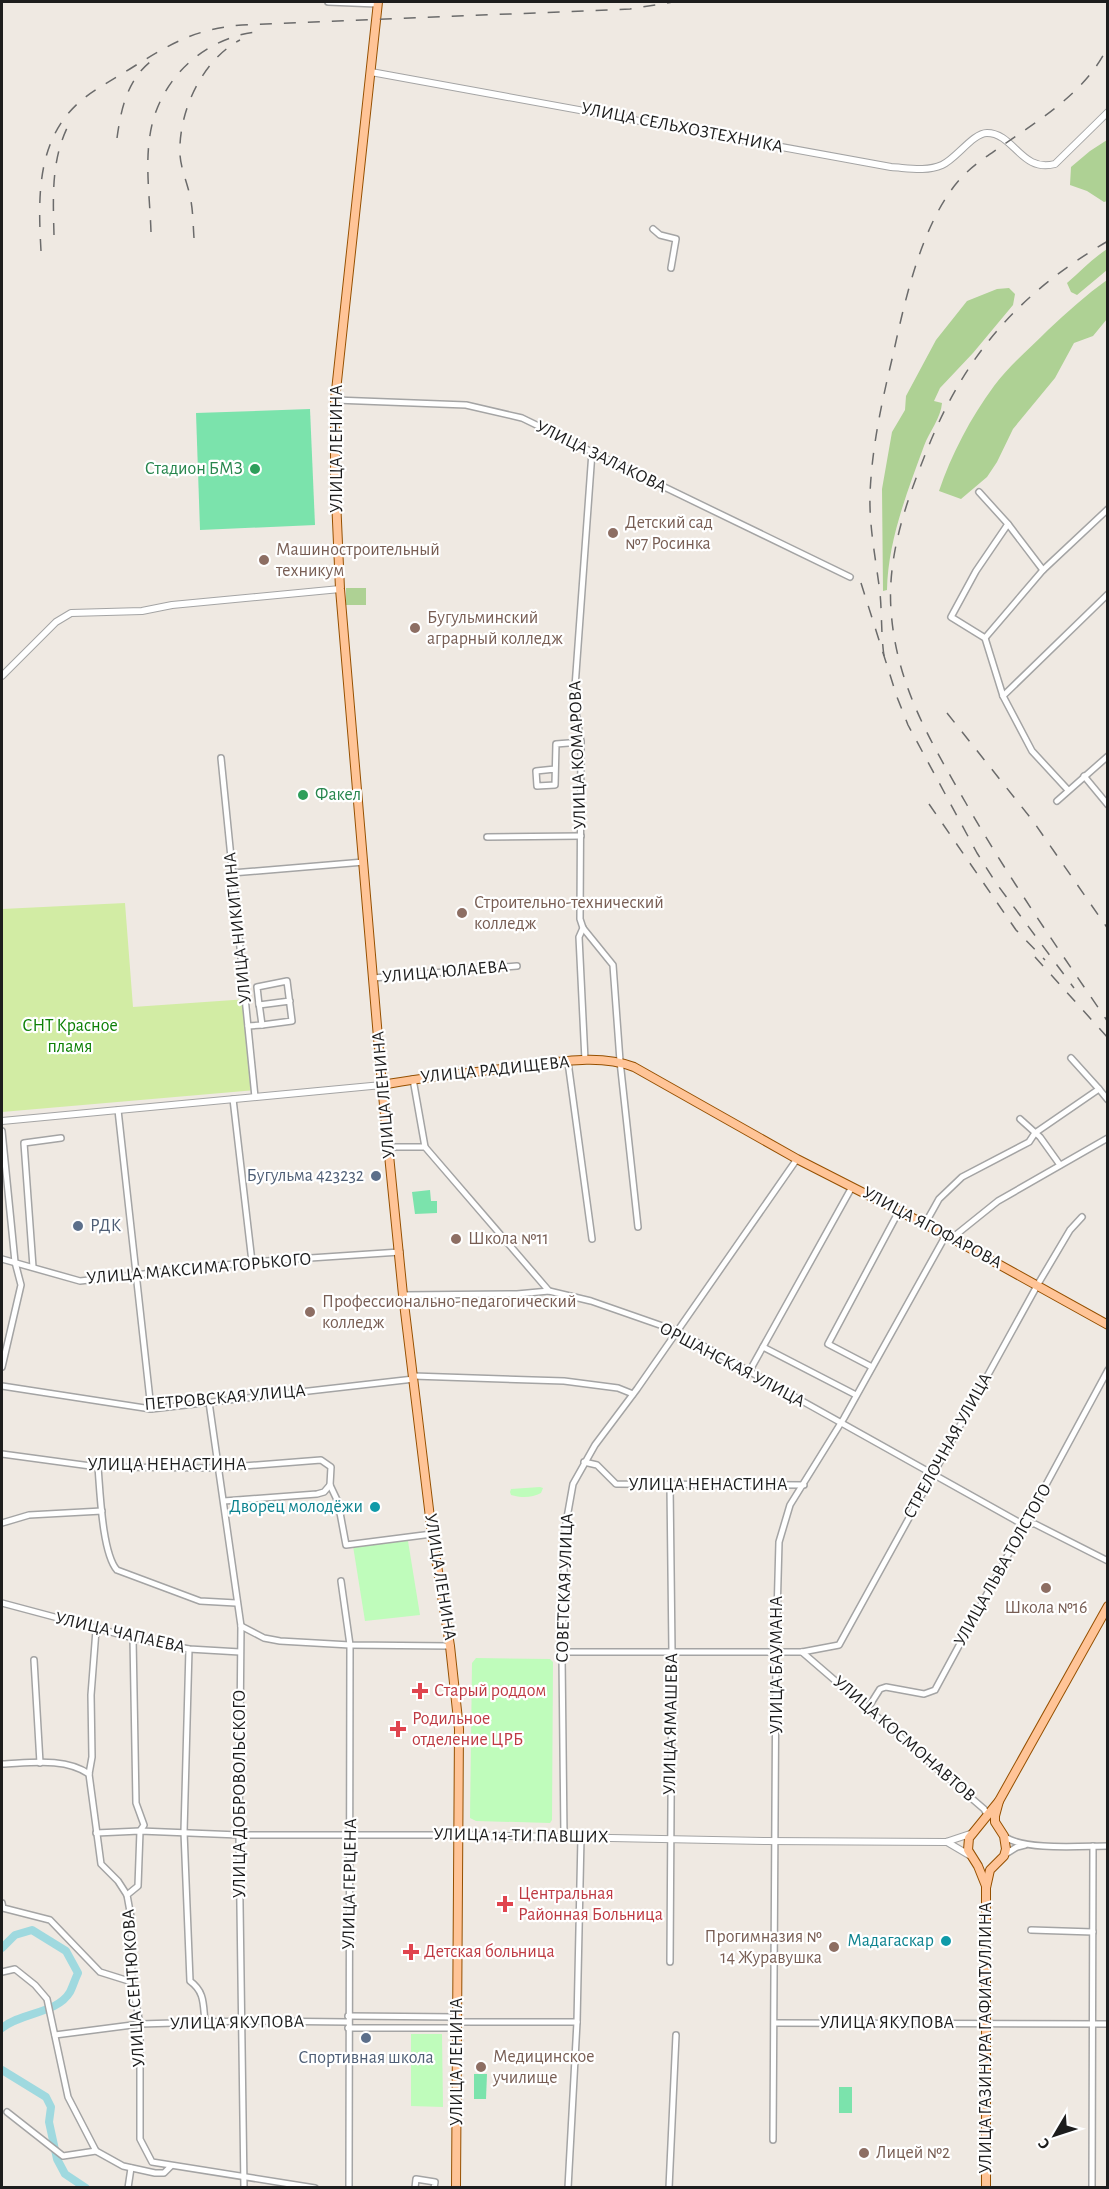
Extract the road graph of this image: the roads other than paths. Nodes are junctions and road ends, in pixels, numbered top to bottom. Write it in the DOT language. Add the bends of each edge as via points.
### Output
graph roads {
  1 [pos="328,2"];
  2 [pos="377,3"];
  3 [pos="371,72"];
  4 [pos="1107,112"];
  5 [pos="652,229"];
  6 [pos="671,268"];
  7 [pos="335,400"];
  8 [pos="592,452"];
  9 [pos="979,492"];
  10 [pos="1107,509"];
  11 [pos="1008,524"];
  12 [pos="1043,570"];
  13 [pos="850,577"];
  14 [pos="340,589"];
  15 [pos="1107,594"];
  16 [pos="985,638"];
  17 [pos="2,676"];
  18 [pos="1003,696"];
  19 [pos="581,742"];
  20 [pos="1107,756"];
  21 [pos="221,758"];
  22 [pos="555,769"];
  23 [pos="1084,776"];
  24 [pos="1068,790"];
  25 [pos="1057,801"];
  26 [pos="1107,805"];
  27 [pos="581,836"];
  28 [pos="487,837"];
  29 [pos="364,862"];
  30 [pos="231,873"];
  31 [pos="583,928"];
  32 [pos="517,966"];
  33 [pos="373,978"];
  34 [pos="257,987"];
  35 [pos="244,988"];
  36 [pos="290,1001"];
  37 [pos="259,1005"];
  38 [pos="262,1025"];
  39 [pos="248,1026"];
  40 [pos="1071,1058"];
  41 [pos="585,1060"];
  42 [pos="620,1061"];
  43 [pos="568,1062"];
  44 [pos="413,1079"];
  45 [pos="382,1085"];
  46 [pos="1099,1089"];
  47 [pos="255,1097"];
  48 [pos="233,1099"];
  49 [pos="1107,1100"];
  50 [pos="118,1110"];
  51 [pos="1020,1119"];
  52 [pos="2,1121"];
  53 [pos="2,1131"];
  54 [pos="1035,1134"];
  55 [pos="755,1136"];
  56 [pos="61,1138"];
  57 [pos="1107,1138"];
  58 [pos="388,1147"];
  59 [pos="425,1147"];
  60 [pos="797,1159"];
  61 [pos="1060,1165"];
  62 [pos="852,1186"];
  63 [pos="899,1211"];
  64 [pos="1082,1217"];
  65 [pos="925,1224"];
  66 [pos="638,1227"];
  67 [pos="949,1236"];
  68 [pos="592,1239"];
  69 [pos="400,1252"];
  70 [pos="2,1258"];
  71 [pos="15,1262"];
  72 [pos="252,1262"];
  73 [pos="33,1267"];
  74 [pos="135,1274"];
  75 [pos="1038,1284"];
  76 [pos="549,1291"];
  77 [pos="403,1295"];
  78 [pos="1107,1325"];
  79 [pos="676,1331"];
  80 [pos="763,1347"];
  81 [pos="2,1367"];
  82 [pos="872,1367"];
  83 [pos="1107,1370"];
  84 [pos="749,1372"];
  85 [pos="413,1378"];
  86 [pos="2,1386"];
  87 [pos="633,1394"];
  88 [pos="856,1395"];
  89 [pos="209,1402"];
  90 [pos="151,1409"];
  91 [pos="840,1424"];
  92 [pos="2,1454"];
  93 [pos="584,1462"];
  94 [pos="98,1467"];
  95 [pos="218,1468"];
  96 [pos="933,1473"];
  97 [pos="330,1485"];
  98 [pos="670,1485"];
  99 [pos="804,1485"];
  100 [pos="224,1501"];
  101 [pos="102,1511"];
  102 [pos="2,1523"];
  103 [pos="1026,1523"];
  104 [pos="432,1534"];
  105 [pos="1107,1561"];
  106 [pos="341,1581"];
  107 [pos="236,1603"];
  108 [pos="2,1604"];
  109 [pos="1107,1606"];
  110 [pos="241,1626"];
  111 [pos="96,1630"];
  112 [pos="133,1638"];
  113 [pos="350,1645"];
  114 [pos="450,1646"];
  115 [pos="189,1649"];
  116 [pos="672,1651"];
  117 [pos="776,1651"];
  118 [pos="240,1652"];
  119 [pos="562,1652"];
  120 [pos="802,1652"];
  121 [pos="34,1660"];
  122 [pos="868,1708"];
  123 [pos="40,1763"];
  124 [pos="2,1764"];
  125 [pos="88,1774"];
  126 [pos="999,1801"];
  127 [pos="987,1815"];
  128 [pos="140,1831"];
  129 [pos="975,1831"];
  130 [pos="184,1832"];
  131 [pos="96,1833"];
  132 [pos="351,1834"];
  133 [pos="1002,1834"];
  134 [pos="239,1835"];
  135 [pos="458,1835"];
  136 [pos="564,1836"];
  137 [pos="581,1837"];
  138 [pos="669,1839"];
  139 [pos="775,1841"];
  140 [pos="946,1842"];
  141 [pos="1027,1845"];
  142 [pos="1093,1846"];
  143 [pos="1107,1846"];
  144 [pos="972,1857"];
  145 [pos="1001,1859"];
  146 [pos="986,1888"];
  147 [pos="127,1896"];
  148 [pos="2,1903"];
  149 [pos="1031,1930"];
  150 [pos="1094,1932"];
  151 [pos="670,1962"];
  152 [pos="2,1972"];
  153 [pos="132,1982"];
  154 [pos="242,2021"];
  155 [pos="205,2022"];
  156 [pos="348,2022"];
  157 [pos="457,2022"];
  158 [pos="577,2022"];
  159 [pos="775,2023"];
  160 [pos="140,2024"];
  161 [pos="987,2024"];
  162 [pos="1093,2024"];
  163 [pos="1107,2024"];
  164 [pos="55,2035"];
  165 [pos="676,2035"];
  166 [pos="7,2112"];
  167 [pos="773,2140"];
  168 [pos="96,2151"];
  169 [pos="171,2166"];
  170 [pos="131,2168"];
  171 [pos="243,2176"];
  172 [pos="128,2187"];
  173 [pos="244,2187"];
  174 [pos="315,2187"];
  175 [pos="349,2187"];
  176 [pos="415,2187"];
  177 [pos="434,2187"];
  178 [pos="456,2187"];
  179 [pos="568,2187"];
  180 [pos="669,2187"];
  181 [pos="987,2187"];
  182 [pos="1092,2187"];
  1 -- 2 [label="street"];
  2 -- 3 [label="main road, УЛИЦА ЛЕНИНА"];
  3 -- 4 [label="street, УЛИЦА СЕЛЬХОЗТЕХНИКА" via="919,169 942,165 982,133 998,135 1036,164 1055,164"];
  3 -- 7 [label="main road, УЛИЦА ЛЕНИНА"];
  5 -- 6 [label="street" via="676,239"];
  7 -- 8 [label="street, УЛИЦА ЗАЛАКОВА" via="466,405 522,418"];
  7 -- 14 [label="main road, УЛИЦА ЛЕНИНА"];
  8 -- 13 [label="street, УЛИЦА ЗАЛАКОВА"];
  8 -- 19 [label="street, УЛИЦА КОМАРОВА" via="574,701"];
  9 -- 11 [label="street"];
  10 -- 12 [label="street"];
  11 -- 12 [label="street"];
  11 -- 16 [label="street" via="951,617"];
  12 -- 16 [label="street"];
  14 -- 17 [label="street" via="172,604 142,611 71,613 56,622"];
  14 -- 29 [label="main road, УЛИЦА ЛЕНИНА"];
  15 -- 18 [label="street"];
  16 -- 18 [label="street"];
  18 -- 24 [label="street" via="1032,751"];
  19 -- 22 [label="street" via="556,744"];
  19 -- 27 [label="street, УЛИЦА КОМАРОВА"];
  20 -- 23 [label="street"];
  21 -- 30 [label="street, УЛИЦА НИКИТИНА"];
  22 -- 22 [label="street" via="555,785 537,786 536,771"];
  23 -- 24 [label="street"];
  23 -- 26 [label="street"];
  24 -- 25 [label="street"];
  27 -- 28 [label="street"];
  27 -- 31 [label="street, УЛИЦА КОМАРОВА"];
  29 -- 30 [label="street"];
  29 -- 33 [label="main road, УЛИЦА ЛЕНИНА"];
  30 -- 35 [label="street, УЛИЦА НИКИТИНА"];
  31 -- 41 [label="street, УЛИЦА КОМАРОВА" via="579,937"];
  31 -- 42 [label="street" via="613,965"];
  32 -- 33 [label="street, УЛИЦА ЮЛАЕВА"];
  33 -- 45 [label="main road, УЛИЦА ЛЕНИНА"];
  34 -- 35 [label="street"];
  34 -- 36 [label="street" via="287,981"];
  34 -- 37 [label="street"];
  35 -- 39 [label="street, УЛИЦА НИКИТИНА"];
  36 -- 37 [label="street"];
  36 -- 38 [label="street" via="292,1021"];
  37 -- 38 [label="street"];
  38 -- 39 [label="street"];
  39 -- 47 [label="street, УЛИЦА НИКИТИНА"];
  40 -- 46 [label="street"];
  41 -- 42 [label="main road, УЛИЦА РАДИЩЕВА"];
  41 -- 43 [label="main road, УЛИЦА РАДИЩЕВА"];
  42 -- 55 [label="main road, УЛИЦА РАДИЩЕВА"];
  42 -- 66 [label="street"];
  43 -- 44 [label="main road, УЛИЦА РАДИЩЕВА"];
  43 -- 68 [label="street"];
  44 -- 45 [label="main road, УЛИЦА РАДИЩЕВА"];
  44 -- 59 [label="street"];
  45 -- 47 [label="street, УЛИЦА РАДИЩЕВА"];
  45 -- 58 [label="main road, УЛИЦА ЛЕНИНА"];
  46 -- 49 [label="street"];
  46 -- 54 [label="street"];
  47 -- 48 [label="street, УЛИЦА РАДИЩЕВА"];
  48 -- 50 [label="street, УЛИЦА РАДИЩЕВА"];
  48 -- 72 [label="street"];
  50 -- 52 [label="street, УЛИЦА РАДИЩЕВА"];
  50 -- 74 [label="street"];
  51 -- 54 [label="street"];
  53 -- 71 [label="street"];
  54 -- 61 [label="street"];
  54 -- 65 [label="street" via="1029,1142 962,1177 939,1199"];
  55 -- 60 [label="main road, УЛИЦА ЯГОФАРОВА"];
  56 -- 73 [label="street" via="24,1143"];
  57 -- 61 [label="street"];
  58 -- 59 [label="street"];
  58 -- 69 [label="main road, УЛИЦА ЛЕНИНА"];
  59 -- 76 [label="street"];
  60 -- 62 [label="main road, УЛИЦА ЯГОФАРОВА"];
  60 -- 79 [label="street, СОВЕТСКАЯ УЛИЦА"];
  61 -- 67 [label="street" via="998,1201"];
  62 -- 63 [label="main road, УЛИЦА ЯГОФАРОВА"];
  62 -- 80 [label="street"];
  63 -- 65 [label="main road, УЛИЦА ЯГОФАРОВА"];
  63 -- 82 [label="street" via="828,1344"];
  64 -- 75 [label="street, СТРЕЛОЧНАЯ УЛИЦА"];
  65 -- 67 [label="main road, УЛИЦА ЯГОФАРОВА"];
  67 -- 75 [label="main road, УЛИЦА ЯГОФАРОВА"];
  67 -- 82 [label="street, УЛИЦА БАУМАНА"];
  69 -- 72 [label="street, УЛИЦА МАКСИМА ГОРЬКОГО"];
  69 -- 77 [label="main road, УЛИЦА ЛЕНИНА"];
  70 -- 71 [label="street, УЛИЦА МАКСИМА ГОРЬКОГО"];
  71 -- 73 [label="street, УЛИЦА МАКСИМА ГОРЬКОГО"];
  71 -- 81 [label="street" via="21,1285"];
  72 -- 74 [label="street, УЛИЦА МАКСИМА ГОРЬКОГО"];
  73 -- 74 [label="street, УЛИЦА МАКСИМА ГОРЬКОГО" via="80,1281"];
  74 -- 90 [label="street"];
  75 -- 78 [label="main road, УЛИЦА ЯГОФАРОВА"];
  75 -- 96 [label="street, СТРЕЛОЧНАЯ УЛИЦА"];
  76 -- 77 [label="street, ОРШАНСКАЯ УЛИЦА"];
  76 -- 79 [label="street, ОРШАНСКАЯ УЛИЦА" via="591,1301"];
  77 -- 85 [label="main road, УЛИЦА ЛЕНИНА"];
  79 -- 84 [label="street, ОРШАНСКАЯ УЛИЦА"];
  79 -- 87 [label="street, СОВЕТСКАЯ УЛИЦА"];
  80 -- 84 [label="street"];
  80 -- 88 [label="street"];
  82 -- 88 [label="street, УЛИЦА БАУМАНА"];
  83 -- 103 [label="street, УЛИЦА ЛЬВА ТОЛСТОГО"];
  84 -- 91 [label="street, ОРШАНСКАЯ УЛИЦА"];
  85 -- 87 [label="street, ПЕТРОВСКАЯ УЛИЦА" via="564,1381 618,1388"];
  85 -- 89 [label="street, ПЕТРОВСКАЯ УЛИЦА"];
  85 -- 104 [label="main road, УЛИЦА ЛЕНИНА"];
  86 -- 90 [label="street, ПЕТРОВСКАЯ УЛИЦА"];
  87 -- 93 [label="street, СОВЕТСКАЯ УЛИЦА"];
  88 -- 91 [label="street, УЛИЦА БАУМАНА"];
  89 -- 90 [label="street, ПЕТРОВСКАЯ УЛИЦА"];
  89 -- 95 [label="street, УЛИЦА ДОБРОВОЛЬСКОГО"];
  91 -- 96 [label="street, ОРШАНСКАЯ УЛИЦА"];
  91 -- 99 [label="street, УЛИЦА БАУМАНА"];
  92 -- 94 [label="street, УЛИЦА НЕНАСТИНА"];
  93 -- 98 [label="street, УЛИЦА НЕНАСТИНА" via="597,1465 616,1484"];
  93 -- 119 [label="street, СОВЕТСКАЯ УЛИЦА" via="573,1484 565,1529"];
  94 -- 95 [label="street, УЛИЦА НЕНАСТИНА"];
  94 -- 101 [label="street"];
  95 -- 97 [label="street, УЛИЦА НЕНАСТИНА" via="321,1460 331,1467"];
  95 -- 100 [label="street, УЛИЦА ДОБРОВОЛЬСКОГО"];
  96 -- 103 [label="street, ОРШАНСКАЯ УЛИЦА"];
  96 -- 120 [label="street, СТРЕЛОЧНАЯ УЛИЦА" via="839,1645"];
  97 -- 100 [label="street" via="317,1494"];
  97 -- 104 [label="street" via="338,1502 346,1545"];
  98 -- 99 [label="street, УЛИЦА НЕНАСТИНА"];
  98 -- 116 [label="street, УЛИЦА ЯМАШЕВА"];
  99 -- 117 [label="street, УЛИЦА БАУМАНА" via="790,1506 779,1542"];
  100 -- 107 [label="street, УЛИЦА ДОБРОВОЛЬСКОГО"];
  101 -- 102 [label="street" via="29,1515"];
  101 -- 107 [label="street" via="111,1561 117,1570 201,1601"];
  103 -- 105 [label="street, ОРШАНСКАЯ УЛИЦА"];
  103 -- 122 [label="street, УЛИЦА ЛЬВА ТОЛСТОГО" via="935,1690 924,1694 886,1687 880,1689"];
  104 -- 114 [label="main road, УЛИЦА ЛЕНИНА"];
  106 -- 113 [label="street, УЛИЦА ГЕРЦЕНА"];
  107 -- 110 [label="street, УЛИЦА ДОБРОВОЛЬСКОГО"];
  108 -- 111 [label="street, УЛИЦА ЧАПАЕВА"];
  109 -- 126 [label="main road"];
  110 -- 113 [label="street" via="280,1641"];
  110 -- 118 [label="street, УЛИЦА ДОБРОВОЛЬСКОГО"];
  111 -- 112 [label="street, УЛИЦА ЧАПАЕВА"];
  111 -- 125 [label="street" via="92,1757"];
  112 -- 115 [label="street, УЛИЦА ЧАПАЕВА"];
  112 -- 128 [label="street, УЛИЦА СЕНТЮКОВА" via="136,1803 144,1825"];
  113 -- 114 [label="street"];
  113 -- 132 [label="street, УЛИЦА ГЕРЦЕНА"];
  114 -- 135 [label="main road, УЛИЦА ЛЕНИНА" via="459,1729"];
  115 -- 118 [label="street, УЛИЦА ЧАПАЕВА"];
  115 -- 130 [label="street"];
  116 -- 117 [label="street"];
  116 -- 119 [label="street"];
  116 -- 138 [label="street, УЛИЦА ЯМАШЕВА"];
  117 -- 120 [label="street"];
  117 -- 139 [label="street, УЛИЦА БАУМАНА"];
  118 -- 134 [label="street, УЛИЦА ДОБРОВОЛЬСКОГО"];
  119 -- 136 [label="street, СОВЕТСКАЯ УЛИЦА"];
  120 -- 122 [label="street, УЛИЦА КОСМОНАВТОВ"];
  121 -- 123 [label="street"];
  122 -- 127 [label="street, УЛИЦА КОСМОНАВТОВ"];
  123 -- 124 [label="street"];
  123 -- 125 [label="street" via="70,1765"];
  125 -- 131 [label="street"];
  126 -- 127 [label="main road"];
  126 -- 133 [label="main road" via="995,1822"];
  127 -- 129 [label="main road"];
  127 -- 133 [label="street, УЛИЦА КОСМОНАВТОВ"];
  128 -- 130 [label="street, УЛИЦА 14-ТИ ПАВШИХ"];
  128 -- 131 [label="street, УЛИЦА 14-ТИ ПАВШИХ"];
  128 -- 147 [label="street, УЛИЦА СЕНТЮКОВА" via="138,1886"];
  129 -- 133 [label="main road" via="989,1826"];
  129 -- 140 [label="street"];
  129 -- 144 [label="main road" via="968,1844"];
  130 -- 134 [label="street, УЛИЦА 14-ТИ ПАВШИХ"];
  130 -- 155 [label="street" via="190,1981 202,1997"];
  131 -- 147 [label="street" via="101,1863"];
  132 -- 134 [label="street, УЛИЦА 14-ТИ ПАВШИХ"];
  132 -- 135 [label="street, УЛИЦА 14-ТИ ПАВШИХ"];
  132 -- 156 [label="street, УЛИЦА ГЕРЦЕНА"];
  133 -- 141 [label="street"];
  133 -- 145 [label="main road" via="1006,1849"];
  134 -- 154 [label="street, УЛИЦА ДОБРОВОЛЬСКОГО"];
  135 -- 136 [label="street, УЛИЦА 14-ТИ ПАВШИХ"];
  135 -- 157 [label="main road, УЛИЦА ЛЕНИНА"];
  136 -- 137 [label="street, УЛИЦА 14-ТИ ПАВШИХ"];
  137 -- 138 [label="street, УЛИЦА 14-ТИ ПАВШИХ"];
  137 -- 158 [label="street"];
  138 -- 139 [label="street, УЛИЦА 14-ТИ ПАВШИХ"];
  138 -- 151 [label="street, УЛИЦА ЯМАШЕВА"];
  139 -- 140 [label="street, УЛИЦА 14-ТИ ПАВШИХ"];
  139 -- 159 [label="street, УЛИЦА БАУМАНА"];
  140 -- 144 [label="street"];
  141 -- 142 [label="street"];
  141 -- 145 [label="street"];
  142 -- 143 [label="street"];
  142 -- 150 [label="street"];
  144 -- 145 [label="main road" via="985,1865"];
  144 -- 146 [label="main road"];
  145 -- 146 [label="main road" via="990,1870"];
  146 -- 161 [label="main road, УЛИЦА ГАЗИНУРА ГАФИАТУЛЛИНА"];
  147 -- 153 [label="street, УЛИЦА СЕНТЮКОВА"];
  148 -- 153 [label="street" via="3,1908 50,1920 100,1972"];
  149 -- 150 [label="street"];
  150 -- 162 [label="street"];
  152 -- 164 [label="street" via="15,1970 35,1985 46,2000"];
  153 -- 160 [label="street, УЛИЦА СЕНТЮКОВА"];
  154 -- 155 [label="street, УЛИЦА ЯКУПОВА"];
  154 -- 156 [label="street, УЛИЦА ЯКУПОВА"];
  154 -- 171 [label="street, УЛИЦА ДОБРОВОЛЬСКОГО"];
  155 -- 160 [label="street, УЛИЦА ЯКУПОВА"];
  156 -- 157 [label="street"];
  156 -- 157 [label="street"];
  156 -- 175 [label="street, УЛИЦА ГЕРЦЕНА"];
  157 -- 158 [label="street"];
  157 -- 178 [label="main road, УЛИЦА ЛЕНИНА"];
  158 -- 179 [label="street"];
  159 -- 161 [label="street, УЛИЦА ЯКУПОВА"];
  159 -- 167 [label="street, УЛИЦА БАУМАНА"];
  160 -- 164 [label="street, УЛИЦА ЯКУПОВА"];
  160 -- 169 [label="street, УЛИЦА СЕНТЮКОВА" via="140,2139 152,2162"];
  161 -- 162 [label="street, УЛИЦА ЯКУПОВА"];
  161 -- 181 [label="main road, УЛИЦА ГАЗИНУРА ГАФИАТУЛЛИНА"];
  162 -- 163 [label="street, УЛИЦА ЯКУПОВА"];
  162 -- 182 [label="street"];
  164 -- 168 [label="street" via="68,2097"];
  165 -- 180 [label="street"];
  166 -- 168 [label="street" via="63,2156"];
  168 -- 170 [label="street"];
  169 -- 170 [label="street" via="164,2173"];
  169 -- 171 [label="street"];
  170 -- 172 [label="street"];
  171 -- 173 [label="street, УЛИЦА ДОБРОВОЛЬСКОГО"];
  171 -- 174 [label="street"];
  176 -- 177 [label="street" via="416,2179 435,2182"];
}
